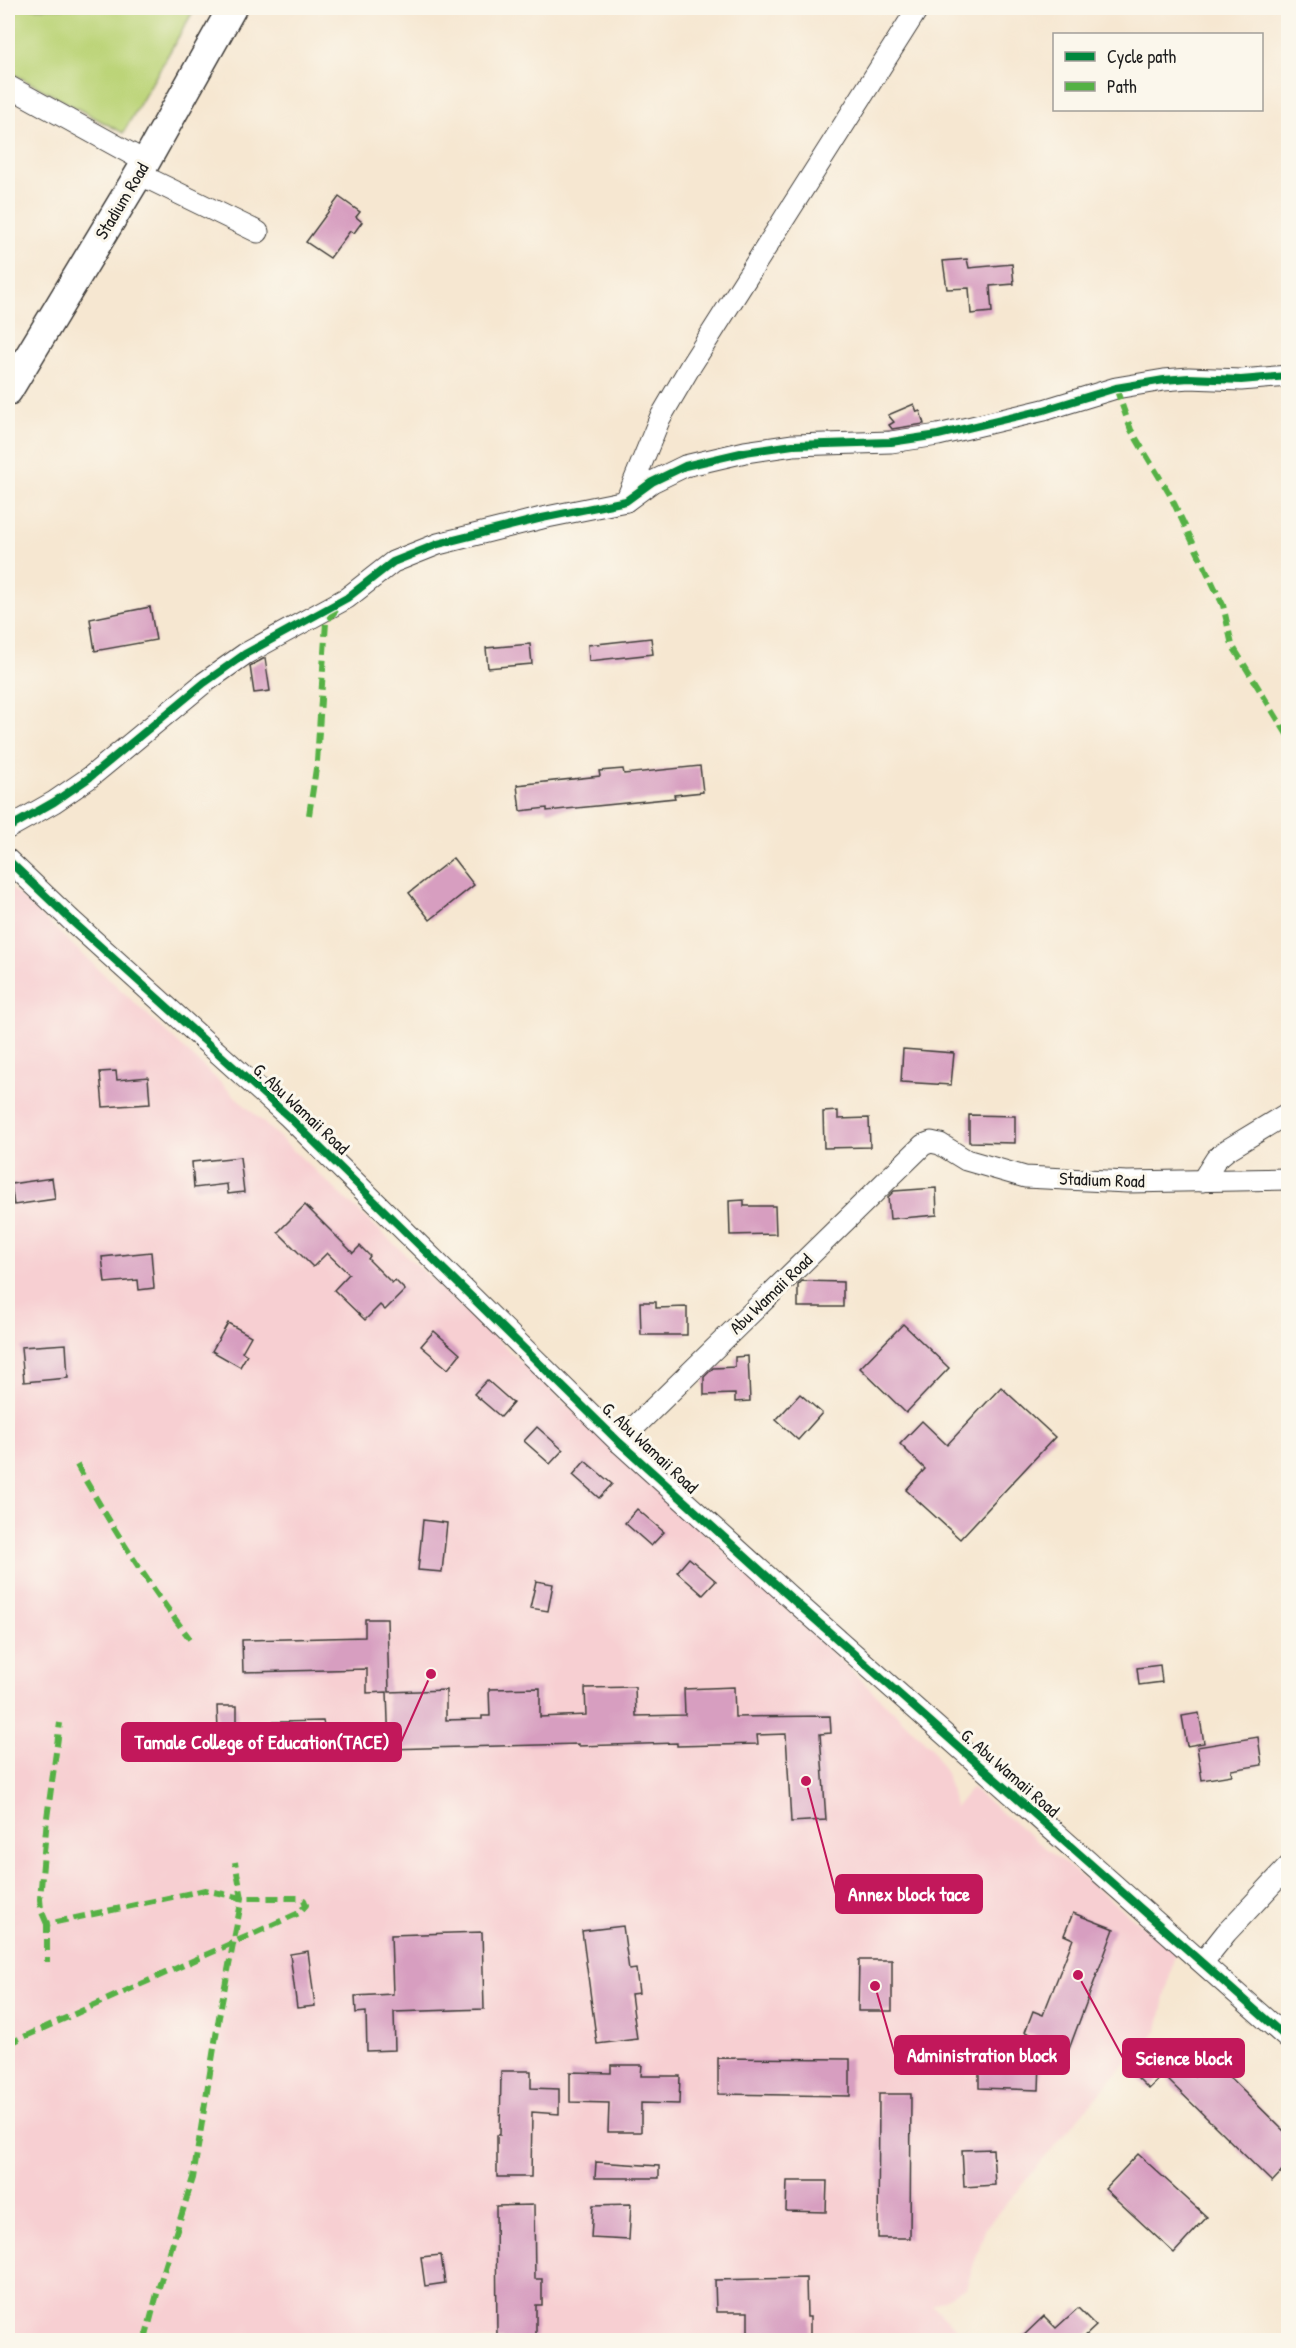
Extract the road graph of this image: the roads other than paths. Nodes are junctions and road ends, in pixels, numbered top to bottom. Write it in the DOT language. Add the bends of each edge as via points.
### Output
graph roads {
  1 [pos="232,8"];
  2 [pos="918,8"];
  3 [pos="8,87"];
  4 [pos="143,168"];
  5 [pos="258,232"];
  6 [pos="1288,376"];
  7 [pos="8,391"];
  8 [pos="626,501"];
  9 [pos="8,828"];
  10 [pos="8,860"];
  11 [pos="1288,1113"];
  12 [pos="923,1145"];
  13 [pos="1288,1179"];
  14 [pos="1202,1181"];
  15 [pos="619,1442"];
  16 [pos="1288,1867"];
  17 [pos="1203,1962"];
  18 [pos="1288,2039"];
  1 -- 4 [label="main road, Stadium Road"];
  2 -- 8 [label="street" via="690,367 660,418"];
  3 -- 4 [label="street"];
  4 -- 5 [label="street"];
  4 -- 7 [label="main road, Stadium Road"];
  6 -- 8 [label="street" via="1164,380 1116,388 938,435 745,452 685,466 652,482"];
  8 -- 9 [label="street" via="493,529 393,562 347,598 245,654 89,778"];
  10 -- 15 [label="street, G. Abu Wamaii Road" via="289,1117"];
  11 -- 14 [label="street" via="1227,1150"];
  12 -- 14 [label="street, Stadium Road" via="940,1144 966,1160 1026,1177"];
  12 -- 15 [label="street, Abu Wamaii Road"];
  13 -- 14 [label="street, Stadium Road"];
  15 -- 17 [label="street, G. Abu Wamaii Road"];
  16 -- 17 [label="street"];
  17 -- 18 [label="street, G. Abu Wamaii Road"];
}
